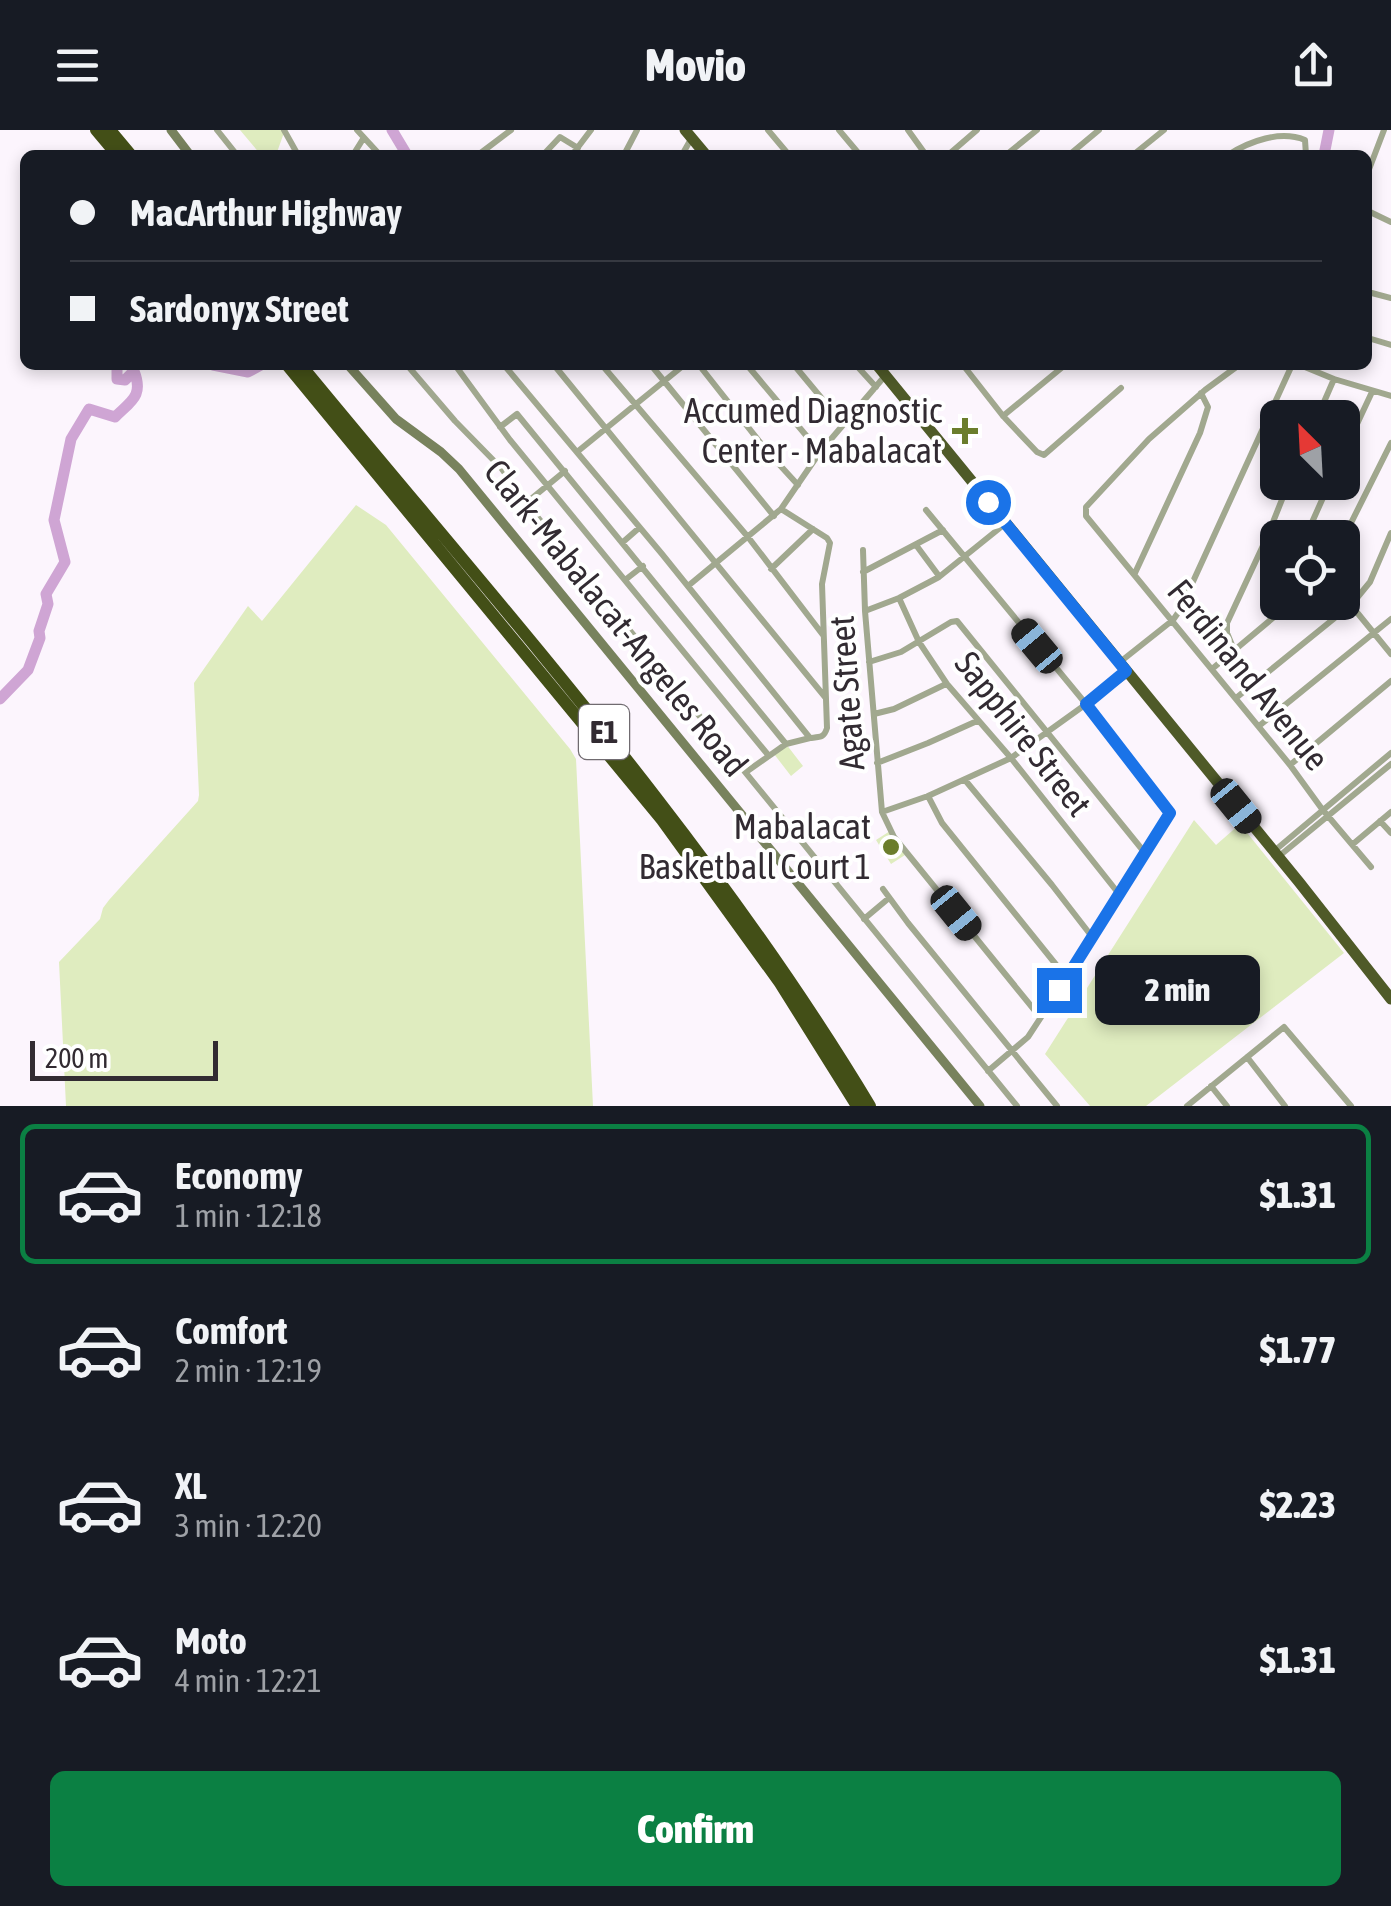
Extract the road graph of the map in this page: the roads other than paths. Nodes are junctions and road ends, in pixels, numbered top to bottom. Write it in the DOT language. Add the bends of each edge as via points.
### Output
graph roads {
  1 [pos="96,130"];
  2 [pos="110,130"];
  3 [pos="171,130"];
  4 [pos="217,130"];
  5 [pos="356,130"];
  6 [pos="510,130"];
  7 [pos="591,130"];
  8 [pos="768,130"];
  9 [pos="838,130"];
  10 [pos="977,130"];
  11 [pos="1037,130"];
  12 [pos="1099,130"];
  13 [pos="1164,130"];
  14 [pos="1384,130"];
  15 [pos="363,139"];
  16 [pos="578,148"];
  17 [pos="113,150"];
  18 [pos="127,150"];
  19 [pos="186,150"];
  20 [pos="233,150"];
  21 [pos="356,150"];
  22 [pos="375,150"];
  23 [pos="484,150"];
  24 [pos="548,150"];
  25 [pos="785,150"];
  26 [pos="856,150"];
  27 [pos="954,150"];
  28 [pos="1012,150"];
  29 [pos="1075,150"];
  30 [pos="1138,150"];
  31 [pos="1238,150"];
  32 [pos="1306,150"];
  33 [pos="1372,162"];
  34 [pos="294,370"];
  35 [pos="304,370"];
  36 [pos="352,370"];
  37 [pos="410,370"];
  38 [pos="458,370"];
  39 [pos="509,370"];
  40 [pos="558,370"];
  41 [pos="606,370"];
  42 [pos="655,370"];
  43 [pos="678,370"];
  44 [pos="703,370"];
  45 [pos="750,370"];
  46 [pos="798,370"];
  47 [pos="861,370"];
  48 [pos="880,370"];
  49 [pos="883,370"];
  50 [pos="968,370"];
  51 [pos="1059,370"];
  52 [pos="1232,370"];
  53 [pos="1290,370"];
  54 [pos="1312,370"];
  55 [pos="1334,379"];
  56 [pos="308,381"];
  57 [pos="664,381"];
  58 [pos="876,387"];
  59 [pos="1120,388"];
  60 [pos="1372,392"];
  61 [pos="1201,393"];
  62 [pos="1391,396"];
  63 [pos="1324,400"];
  64 [pos="635,406"];
  65 [pos="1004,416"];
  66 [pos="1360,418"];
  67 [pos="842,424"];
  68 [pos="500,427"];
  69 [pos="606,428"];
  70 [pos="1391,443"];
  71 [pos="577,452"];
  72 [pos="820,452"];
  73 [pos="565,471"];
  74 [pos="548,484"];
  75 [pos="798,485"];
  76 [pos="526,502"];
  77 [pos="782,509"];
  78 [pos="926,510"];
  79 [pos="774,516"];
  80 [pos="1352,520"];
  81 [pos="1006,524"];
  82 [pos="639,528"];
  83 [pos="813,528"];
  84 [pos="942,530"];
  85 [pos="1391,534"];
  86 [pos="748,538"];
  87 [pos="623,542"];
  88 [pos="916,545"];
  89 [pos="863,550"];
  90 [pos="1260,551"];
  91 [pos="964,557"];
  92 [pos="715,563"];
  93 [pos="643,566"];
  94 [pos="771,569"];
  95 [pos="863,572"];
  96 [pos="1134,573"];
  97 [pos="939,576"];
  98 [pos="626,580"];
  99 [pos="688,586"];
  100 [pos="1360,594"];
  101 [pos="899,598"];
  102 [pos="866,611"];
  103 [pos="1360,614"];
  104 [pos="1391,619"];
  105 [pos="1172,620"];
  106 [pos="1270,620"];
  107 [pos="1332,620"];
  108 [pos="1376,633"];
  109 [pos="823,635"];
  110 [pos="919,642"];
  111 [pos="1234,650"];
  112 [pos="1391,654"];
  113 [pos="869,662"];
  114 [pos="1212,669"];
  115 [pos="1124,670"];
  116 [pos="1391,681"];
  117 [pos="947,684"];
  118 [pos="826,697"];
  119 [pos="1236,698"];
  120 [pos="1086,704"];
  121 [pos="874,714"];
  122 [pos="977,721"];
  123 [pos="1259,726"];
  124 [pos="1047,732"];
  125 [pos="810,738"];
  126 [pos="786,744"];
  127 [pos="1391,753"];
  128 [pos="769,756"];
  129 [pos="1011,758"];
  130 [pos="877,763"];
  131 [pos="1391,764"];
  132 [pos="1290,765"];
  133 [pos="1372,768"];
  134 [pos="746,772"];
  135 [pos="1378,775"];
  136 [pos="964,780"];
  137 [pos="928,796"];
  138 [pos="1322,809"];
  139 [pos="882,812"];
  140 [pos="1391,812"];
  141 [pos="1330,817"];
  142 [pos="1380,821"];
  143 [pos="1391,834"];
  144 [pos="1353,844"];
  145 [pos="1145,853"];
  146 [pos="1276,854"];
  147 [pos="1371,867"];
  148 [pos="883,890"];
  149 [pos="1119,894"];
  150 [pos="889,898"];
  151 [pos="864,919"];
  152 [pos="1093,938"];
  153 [pos="1066,977"];
  154 [pos="1391,1000"];
  155 [pos="1040,1017"];
  156 [pos="1012,1052"];
  157 [pos="1247,1058"];
  158 [pos="988,1070"];
  159 [pos="1211,1086"];
  160 [pos="857,1106"];
  161 [pos="870,1106"];
  162 [pos="980,1106"];
  163 [pos="1017,1106"];
  164 [pos="1057,1106"];
  165 [pos="1186,1106"];
  166 [pos="1227,1106"];
  167 [pos="1285,1106"];
  168 [pos="1351,1106"];
  1 -- 17 [label="highway"];
  2 -- 18 [label="highway"];
  3 -- 19 [label="main road"];
  4 -- 20 [label="street"];
  5 -- 15 [label="street"];
  6 -- 23 [label="street"];
  7 -- 16 [label="street"];
  8 -- 25 [label="street"];
  9 -- 26 [label="street"];
  10 -- 27 [label="street"];
  11 -- 28 [label="street"];
  12 -- 29 [label="street"];
  13 -- 30 [label="street"];
  14 -- 33 [label="street"];
  15 -- 21 [label="street"];
  15 -- 22 [label="street"];
  16 -- 24 [label="street" via="560,137"];
  31 -- 32 [label="street" via="1275,136 1301,138"];
  34 -- 56 [label="highway, E1"];
  35 -- 56 [label="highway, E1"];
  36 -- 162 [label="main road, Clark-Mabalacat-Angeles Road" via="396,419 468,480"];
  37 -- 76 [label="street"];
  38 -- 68 [label="street"];
  39 -- 71 [label="street"];
  40 -- 69 [label="street"];
  41 -- 64 [label="street"];
  42 -- 57 [label="street"];
  43 -- 57 [label="street"];
  44 -- 75 [label="street"];
  45 -- 72 [label="street"];
  46 -- 67 [label="street"];
  47 -- 58 [label="street"];
  48 -- 58 [label="street"];
  49 -- 81 [label="highway"];
  50 -- 65 [label="street"];
  51 -- 65 [label="street"];
  52 -- 61 [label="street"];
  53 -- 105 [label="street"];
  54 -- 55 [label="street"];
  55 -- 60 [label="street"];
  55 -- 63 [label="street"];
  56 -- 160 [label="highway, E1" via="662,820 780,984"];
  56 -- 161 [label="highway, E1" via="682,829"];
  57 -- 64 [label="street"];
  57 -- 79 [label="street"];
  58 -- 67 [label="street"];
  59 -- 65 [label="street" via="1044,456"];
  60 -- 62 [label="street"];
  60 -- 66 [label="street"];
  61 -- 96 [label="street" via="1208,407 1200,432"];
  61 -- 96 [label="street, Ferdinand Avenue" via="1086,507 1086,516"];
  64 -- 69 [label="street"];
  64 -- 86 [label="street"];
  67 -- 72 [label="street"];
  68 -- 73 [label="street" via="517,414"];
  68 -- 74 [label="street"];
  69 -- 71 [label="street"];
  69 -- 92 [label="street"];
  70 -- 80 [label="street"];
  71 -- 82 [label="street"];
  72 -- 75 [label="street"];
  73 -- 74 [label="street"];
  73 -- 87 [label="street"];
  74 -- 76 [label="street"];
  74 -- 98 [label="street"];
  75 -- 77 [label="street"];
  76 -- 134 [label="street"];
  77 -- 79 [label="street"];
  77 -- 83 [label="street"];
  78 -- 84 [label="street"];
  79 -- 86 [label="street"];
  81 -- 91 [label="street"];
  81 -- 115 [label="highway"];
  82 -- 87 [label="street"];
  82 -- 99 [label="street"];
  83 -- 94 [label="street"];
  83 -- 109 [label="street" via="830,542"];
  84 -- 88 [label="street"];
  84 -- 91 [label="street"];
  85 -- 100 [label="street"];
  86 -- 92 [label="street"];
  86 -- 94 [label="street"];
  87 -- 93 [label="street"];
  88 -- 95 [label="street"];
  88 -- 97 [label="street"];
  89 -- 95 [label="street, Agate Street"];
  90 -- 111 [label="street" via="1226,623"];
  91 -- 97 [label="street"];
  91 -- 120 [label="street"];
  92 -- 99 [label="street"];
  92 -- 118 [label="street"];
  93 -- 98 [label="street"];
  93 -- 126 [label="street"];
  94 -- 109 [label="street"];
  95 -- 102 [label="street, Agate Street"];
  96 -- 105 [label="street, Ferdinand Avenue"];
  97 -- 101 [label="street"];
  98 -- 128 [label="street"];
  99 -- 125 [label="street"];
  101 -- 102 [label="street"];
  101 -- 110 [label="street, Sapphire Street"];
  102 -- 113 [label="street, Agate Street"];
  103 -- 108 [label="street"];
  104 -- 108 [label="street"];
  105 -- 114 [label="street, Ferdinand Avenue"];
  105 -- 115 [label="street"];
  106 -- 111 [label="street"];
  107 -- 119 [label="street"];
  108 -- 112 [label="street"];
  108 -- 123 [label="street"];
  109 -- 118 [label="street"];
  110 -- 113 [label="street"];
  110 -- 117 [label="street, Sapphire Street"];
  110 -- 124 [label="street" via="959,623"];
  111 -- 114 [label="street"];
  113 -- 121 [label="street, Agate Street"];
  114 -- 119 [label="street, Ferdinand Avenue"];
  115 -- 120 [label="street"];
  115 -- 146 [label="highway"];
  116 -- 132 [label="street"];
  117 -- 121 [label="street"];
  117 -- 122 [label="street, Sapphire Street"];
  118 -- 125 [label="street" via="826,734"];
  119 -- 123 [label="street, Ferdinand Avenue"];
  120 -- 124 [label="street"];
  120 -- 145 [label="street" via="1168,808"];
  121 -- 130 [label="street, Agate Street"];
  122 -- 129 [label="street, Sapphire Street"];
  122 -- 130 [label="street"];
  123 -- 132 [label="street, Ferdinand Avenue"];
  124 -- 129 [label="street"];
  124 -- 145 [label="street"];
  125 -- 126 [label="street"];
  126 -- 128 [label="street"];
  127 -- 133 [label="street"];
  128 -- 134 [label="street"];
  129 -- 136 [label="street"];
  129 -- 149 [label="street, Sapphire Street"];
  130 -- 139 [label="street, Agate Street"];
  131 -- 135 [label="street"];
  132 -- 138 [label="street, Ferdinand Avenue"];
  133 -- 135 [label="street"];
  133 -- 138 [label="street"];
  134 -- 151 [label="street"];
  135 -- 141 [label="street"];
  136 -- 137 [label="street"];
  136 -- 152 [label="street"];
  137 -- 139 [label="street"];
  137 -- 153 [label="street" via="942,823"];
  138 -- 141 [label="street, Ferdinand Avenue"];
  138 -- 146 [label="street"];
  139 -- 155 [label="street, Agate Street" via="894,837"];
  140 -- 142 [label="street"];
  141 -- 144 [label="street, Ferdinand Avenue"];
  141 -- 146 [label="street"];
  142 -- 143 [label="street"];
  142 -- 144 [label="street"];
  144 -- 147 [label="street, Ferdinand Avenue"];
  145 -- 149 [label="street"];
  146 -- 154 [label="highway"];
  148 -- 150 [label="street"];
  149 -- 152 [label="street"];
  150 -- 151 [label="street"];
  150 -- 156 [label="street"];
  151 -- 158 [label="street"];
  152 -- 153 [label="street"];
  153 -- 155 [label="street"];
  155 -- 156 [label="street"];
  156 -- 158 [label="street"];
  156 -- 164 [label="street"];
  157 -- 159 [label="street"];
  157 -- 167 [label="street"];
  157 -- 168 [label="street" via="1284,1026"];
  158 -- 163 [label="street"];
  159 -- 165 [label="street"];
  159 -- 166 [label="street"];
}
